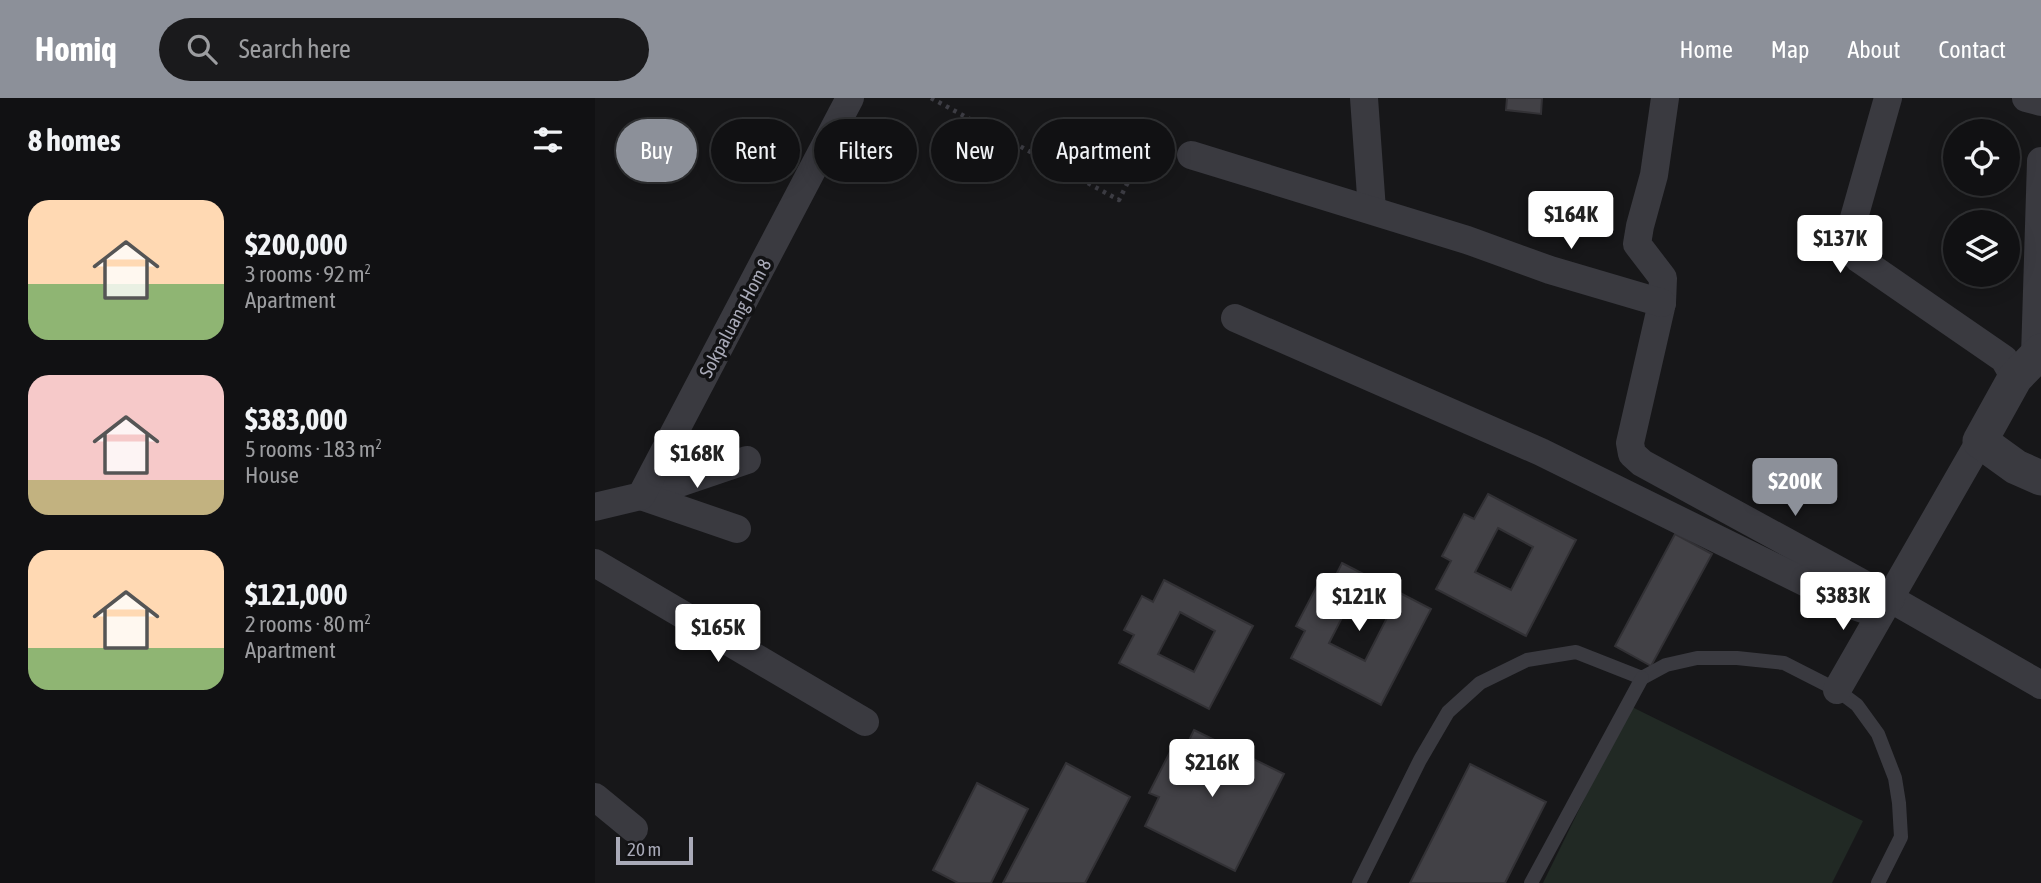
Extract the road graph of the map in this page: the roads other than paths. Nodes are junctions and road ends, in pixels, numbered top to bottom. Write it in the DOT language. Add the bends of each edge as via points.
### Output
graph roads {
  1 [pos="850,98"];
  2 [pos="1364,98"];
  3 [pos="1665,98"];
  4 [pos="1888,98"];
  5 [pos="2026,98"];
  6 [pos="2041,102"];
  7 [pos="1191,155"];
  8 [pos="2041,161"];
  9 [pos="1371,210"];
  10 [pos="1662,303"];
  11 [pos="1235,318"];
  12 [pos="2030,362"];
  13 [pos="1980,441"];
  14 [pos="747,460"];
  15 [pos="2041,478"];
  16 [pos="641,496"];
  17 [pos="595,507"];
  18 [pos="737,529"];
  19 [pos="595,563"];
  20 [pos="1891,599"];
  21 [pos="1642,678"];
  22 [pos="2041,685"];
  23 [pos="1837,690"];
  24 [pos="865,722"];
  25 [pos="595,797"];
  26 [pos="634,829"];
  27 [pos="1359,883"];
  28 [pos="1531,883"];
  29 [pos="1878,883"];
  1 -- 16 [label="street, Sokpaluang Hom 8"];
  2 -- 9 [label="street"];
  3 -- 10 [label="street" via="1654,175 1637,244 1663,278"];
  4 -- 12 [label="street" via="1849,248 2004,359"];
  5 -- 6 [label="street"];
  7 -- 9 [label="street"];
  8 -- 12 [label="street"];
  9 -- 10 [label="street"];
  10 -- 20 [label="street" via="1630,443 1632,454"];
  11 -- 20 [label="street" via="1541,452 1849,604 1866,610"];
  12 -- 13 [label="street"];
  13 -- 15 [label="street" via="2016,467"];
  13 -- 20 [label="street"];
  14 -- 16 [label="street"];
  16 -- 17 [label="street"];
  16 -- 18 [label="street"];
  19 -- 24 [label="street"];
  20 -- 22 [label="street"];
  20 -- 23 [label="street"];
  21 -- 23 [label="lane" via="1666,665 1697,658 1737,658 1784,663"];
  21 -- 27 [label="lane" via="1576,652 1527,660 1480,683 1448,712"];
  21 -- 28 [label="lane"];
  23 -- 29 [label="lane" via="1857,705 1878,734 1895,778 1901,837"];
  25 -- 26 [label="street"];
}
